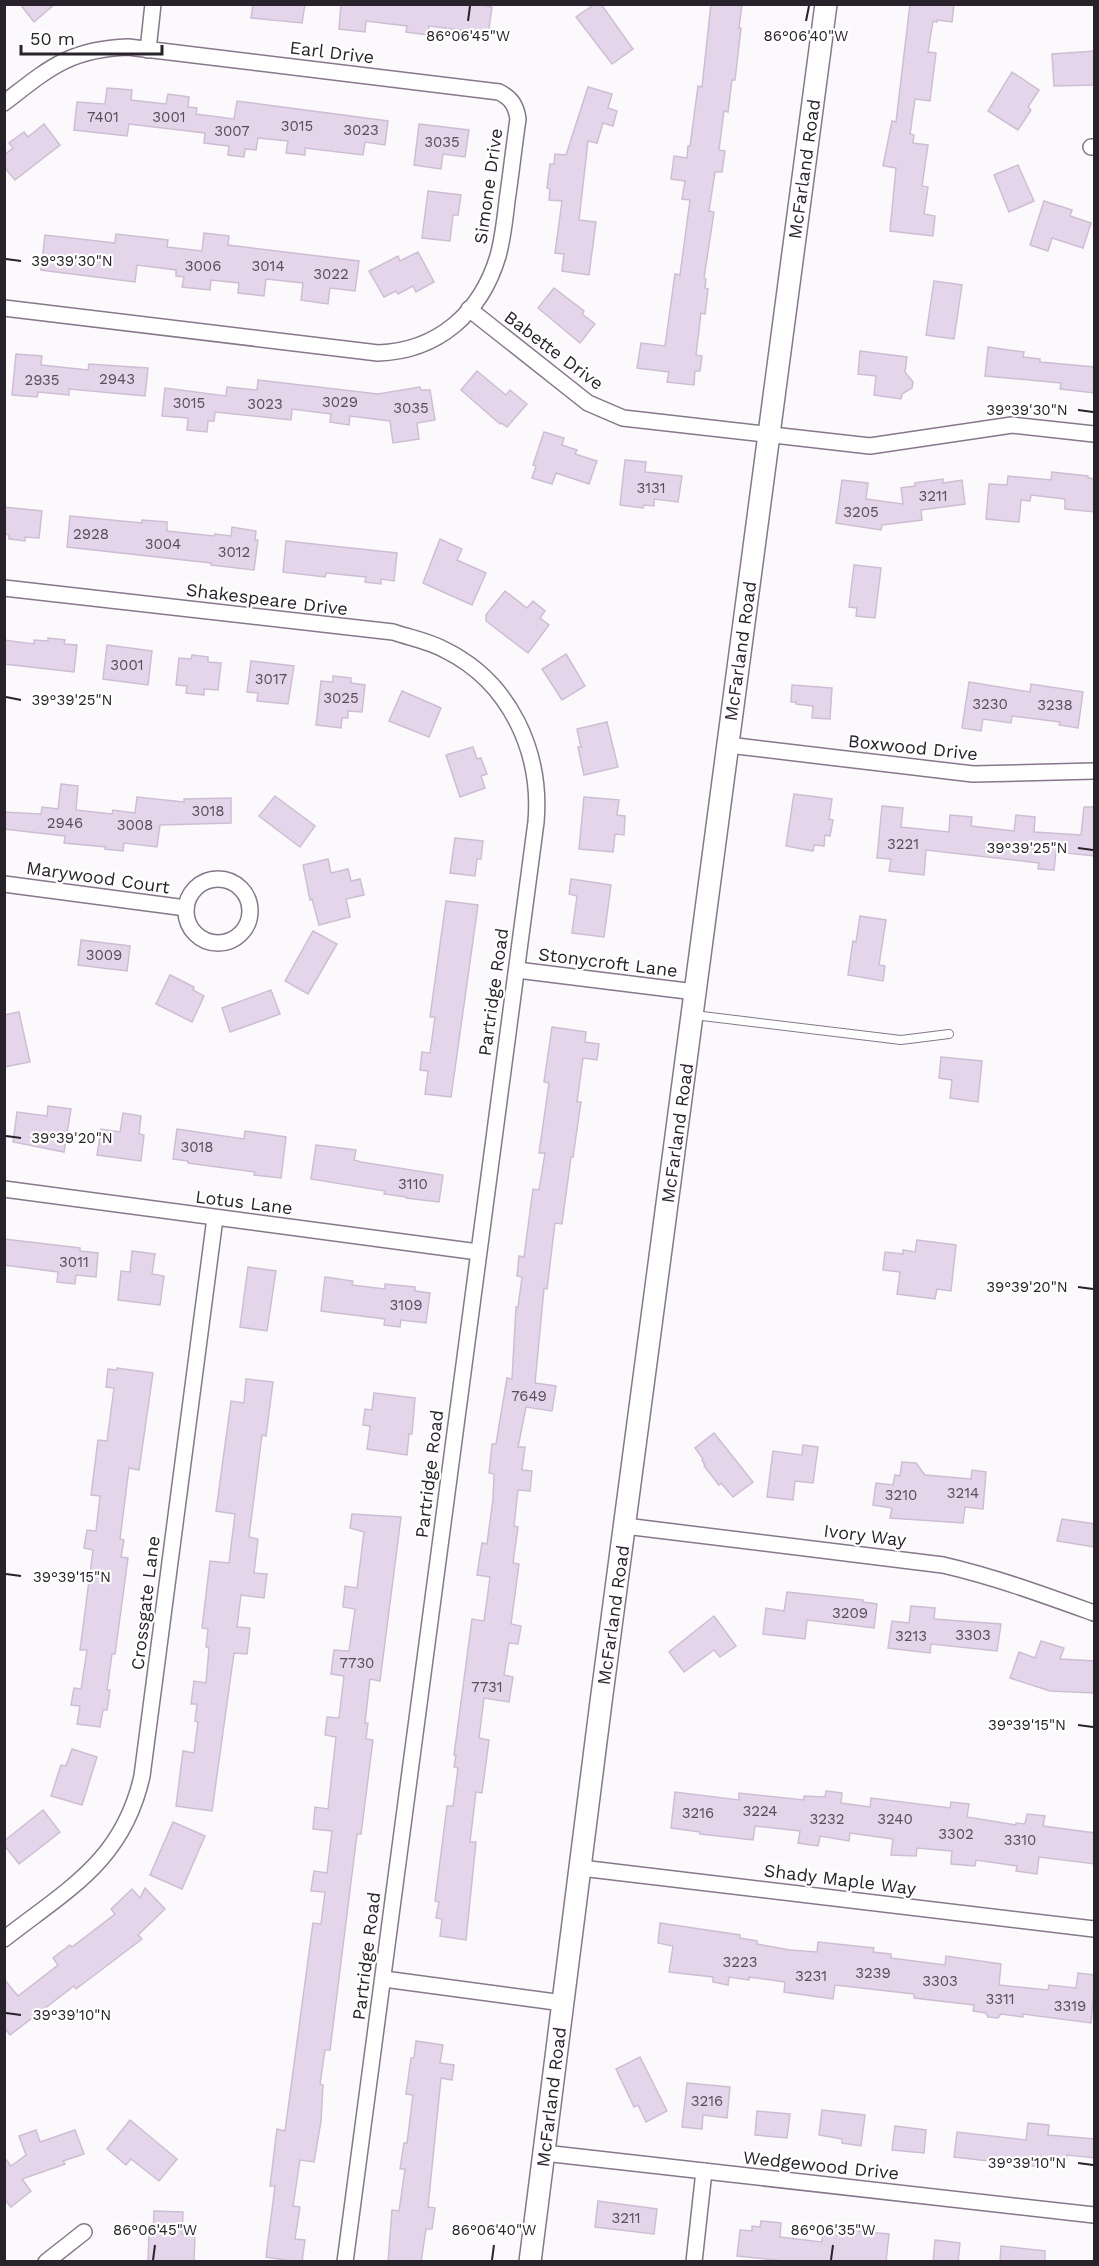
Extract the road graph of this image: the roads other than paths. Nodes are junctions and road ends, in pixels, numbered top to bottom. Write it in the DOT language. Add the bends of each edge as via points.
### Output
graph roads {
  1 [pos="153,4"];
  2 [pos="826,4"];
  3 [pos="148,50"];
  4 [pos="7,95"];
  5 [pos="510,99"];
  6 [pos="4,308"];
  7 [pos="469,309"];
  8 [pos="769,434"];
  9 [pos="1095,434"];
  10 [pos="4,588"];
  11 [pos="504,699"];
  12 [pos="728,745"];
  13 [pos="1095,771"];
  14 [pos="4,884"];
  15 [pos="186,908"];
  16 [pos="516,970"];
  17 [pos="695,992"];
  18 [pos="692,1015"];
  19 [pos="949,1034"];
  20 [pos="4,1190"];
  21 [pos="215,1218"];
  22 [pos="478,1252"];
  23 [pos="625,1526"];
  24 [pos="1095,1614"];
  25 [pos="581,1868"];
  26 [pos="1095,1929"];
  27 [pos="4,1939"];
  28 [pos="384,1979"];
  29 [pos="563,2003"];
  30 [pos="544,2153"];
  31 [pos="704,2172"];
  32 [pos="1095,2215"];
  33 [pos="84,2232"];
  34 [pos="46,2262"];
  35 [pos="345,2262"];
  36 [pos="530,2262"];
  37 [pos="694,2262"];
  1 -- 3 [label="street"];
  2 -- 8 [label="street, McFarland Road"];
  3 -- 4 [label="street, Earl Drive" via="91,50 56,63"];
  3 -- 5 [label="street, Earl Drive" via="499,92"];
  5 -- 7 [label="street, Simone Drive" via="518,119 502,240 488,281"];
  6 -- 7 [label="street" via="378,352 423,345 447,332"];
  7 -- 8 [label="street, Babette Drive" via="588,403 614,415"];
  8 -- 9 [label="street, Babette Drive" via="870,446 1012,425"];
  8 -- 12 [label="street, McFarland Road"];
  10 -- 11 [label="street, Shakespeare Drive" via="393,632 451,652 480,672"];
  11 -- 16 [label="street, Partridge Road" via="525,736 538,795"];
  12 -- 13 [label="street, Boxwood Drive" via="964,773"];
  12 -- 17 [label="street, McFarland Road"];
  14 -- 15 [label="street, Marywood Court"];
  15 -- 15 [label="street, Marywood Court" via="188,924 195,933 214,942 239,934 249,915 243,892 223,880 200,884 190,895"];
  16 -- 17 [label="street, Stonycroft Lane"];
  16 -- 22 [label="street, Partridge Road"];
  17 -- 18 [label="street, McFarland Road"];
  18 -- 19 [label="lane" via="901,1040"];
  18 -- 23 [label="street, McFarland Road"];
  20 -- 21 [label="street, Lotus Lane"];
  21 -- 22 [label="street, Lotus Lane"];
  21 -- 27 [label="street, Crossgate Lane" via="138,1793 126,1825 107,1854"];
  22 -- 28 [label="street, Partridge Road"];
  23 -- 24 [label="street, Ivory Way" via="943,1565"];
  23 -- 25 [label="street, McFarland Road"];
  25 -- 26 [label="street, Shady Maple Way"];
  25 -- 29 [label="street, McFarland Road"];
  28 -- 29 [label="street"];
  28 -- 35 [label="street, Partridge Road"];
  29 -- 30 [label="street, McFarland Road"];
  30 -- 31 [label="street, Wedgewood Drive"];
  30 -- 36 [label="street, McFarland Road"];
  31 -- 32 [label="street, Wedgewood Drive"];
  31 -- 37 [label="street"];
  33 -- 34 [label="street"];
}
